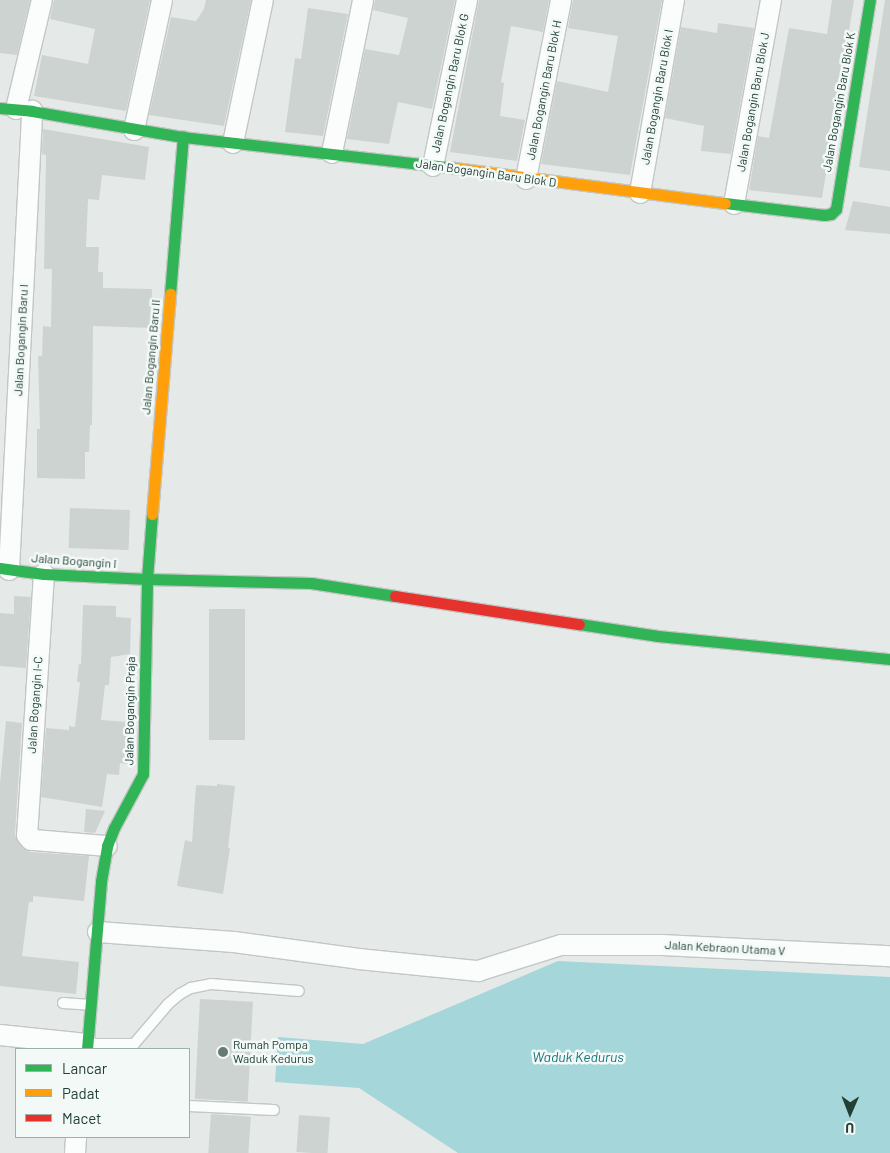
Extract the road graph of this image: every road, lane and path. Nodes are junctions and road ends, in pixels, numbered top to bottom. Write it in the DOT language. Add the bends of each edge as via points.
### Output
graph roads {
  1 [pos="42,0"];
  2 [pos="162,0"];
  3 [pos="263,0"];
  4 [pos="364,0"];
  5 [pos="467,0"];
  6 [pos="561,0"];
  7 [pos="674,0"];
  8 [pos="771,0"];
  9 [pos="870,0"];
  10 [pos="16,109"];
  11 [pos="134,130"];
  12 [pos="183,137"];
  13 [pos="233,143"];
  14 [pos="332,153"];
  15 [pos="433,166"];
  16 [pos="526,179"];
  17 [pos="640,193"];
  18 [pos="734,204"];
  19 [pos="836,208"];
  20 [pos="4,569"];
  21 [pos="44,574"];
  22 [pos="148,579"];
  23 [pos="890,659"];
  24 [pos="107,846"];
  25 [pos="98,932"];
  26 [pos="890,956"];
  27 [pos="299,991"];
  28 [pos="63,1003"];
  29 [pos="90,1005"];
  30 [pos="0,1035"];
  31 [pos="87,1047"];
  32 [pos="136,1047"];
  33 [pos="190,1106"];
  34 [pos="274,1110"];
  35 [pos="76,1138"];
  36 [pos="74,1153"];
  1 -- 10 [label="street, Jalan Bogangin Baru I"];
  2 -- 11 [label="street"];
  3 -- 13 [label="street"];
  4 -- 14 [label="street"];
  5 -- 15 [label="street, Jalan Bogangin Baru Blok G"];
  6 -- 16 [label="street, Jalan Bogangin Baru Blok H"];
  7 -- 17 [label="street, Jalan Bogangin Baru Blok I"];
  8 -- 18 [label="street, Jalan Bogangin Baru Blok J"];
  9 -- 19 [label="street, Jalan Bogangin Baru Blok K"];
  10 -- 11 [label="street, Jalan Bogangin Baru Blok D"];
  10 -- 20 [label="street, Jalan Bogangin Baru I"];
  11 -- 12 [label="street, Jalan Bogangin Baru Blok D"];
  12 -- 13 [label="street, Jalan Bogangin Baru Blok D"];
  12 -- 22 [label="street, Jalan Bogangin Baru II"];
  13 -- 14 [label="street, Jalan Bogangin Baru Blok D"];
  14 -- 15 [label="street, Jalan Bogangin Baru Blok D"];
  15 -- 16 [label="street, Jalan Bogangin Baru Blok D"];
  16 -- 17 [label="street, Jalan Bogangin Baru Blok D"];
  17 -- 18 [label="street, Jalan Bogangin Baru Blok D"];
  18 -- 19 [label="street, Jalan Bogangin Baru Blok D" via="824,215 831,214"];
  20 -- 21 [label="street, Jalan Bogangin I"];
  21 -- 22 [label="street, Jalan Bogangin I"];
  21 -- 24 [label="street, Jalan Bogangin I-C" via="27,835 31,840"];
  22 -- 23 [label="street, Jalan Bogangin I" via="311,582 658,636"];
  22 -- 24 [label="street, Jalan Bogangin Praja" via="142,774"];
  24 -- 25 [label="street, Jalan Bogangin Praja"];
  25 -- 26 [label="street, Jalan Kebraon Utama V" via="234,942 478,971 561,945 662,945"];
  25 -- 29 [label="street, Jalan Bogangin Praja"];
  27 -- 32 [label="lane" via="211,984 191,988 168,1004"];
  28 -- 29 [label="lane"];
  29 -- 31 [label="street, Jalan Bogangin Praja"];
  30 -- 31 [label="street"];
  31 -- 32 [label="lane"];
  33 -- 34 [label="lane"];
  35 -- 36 [label="street"];
}
